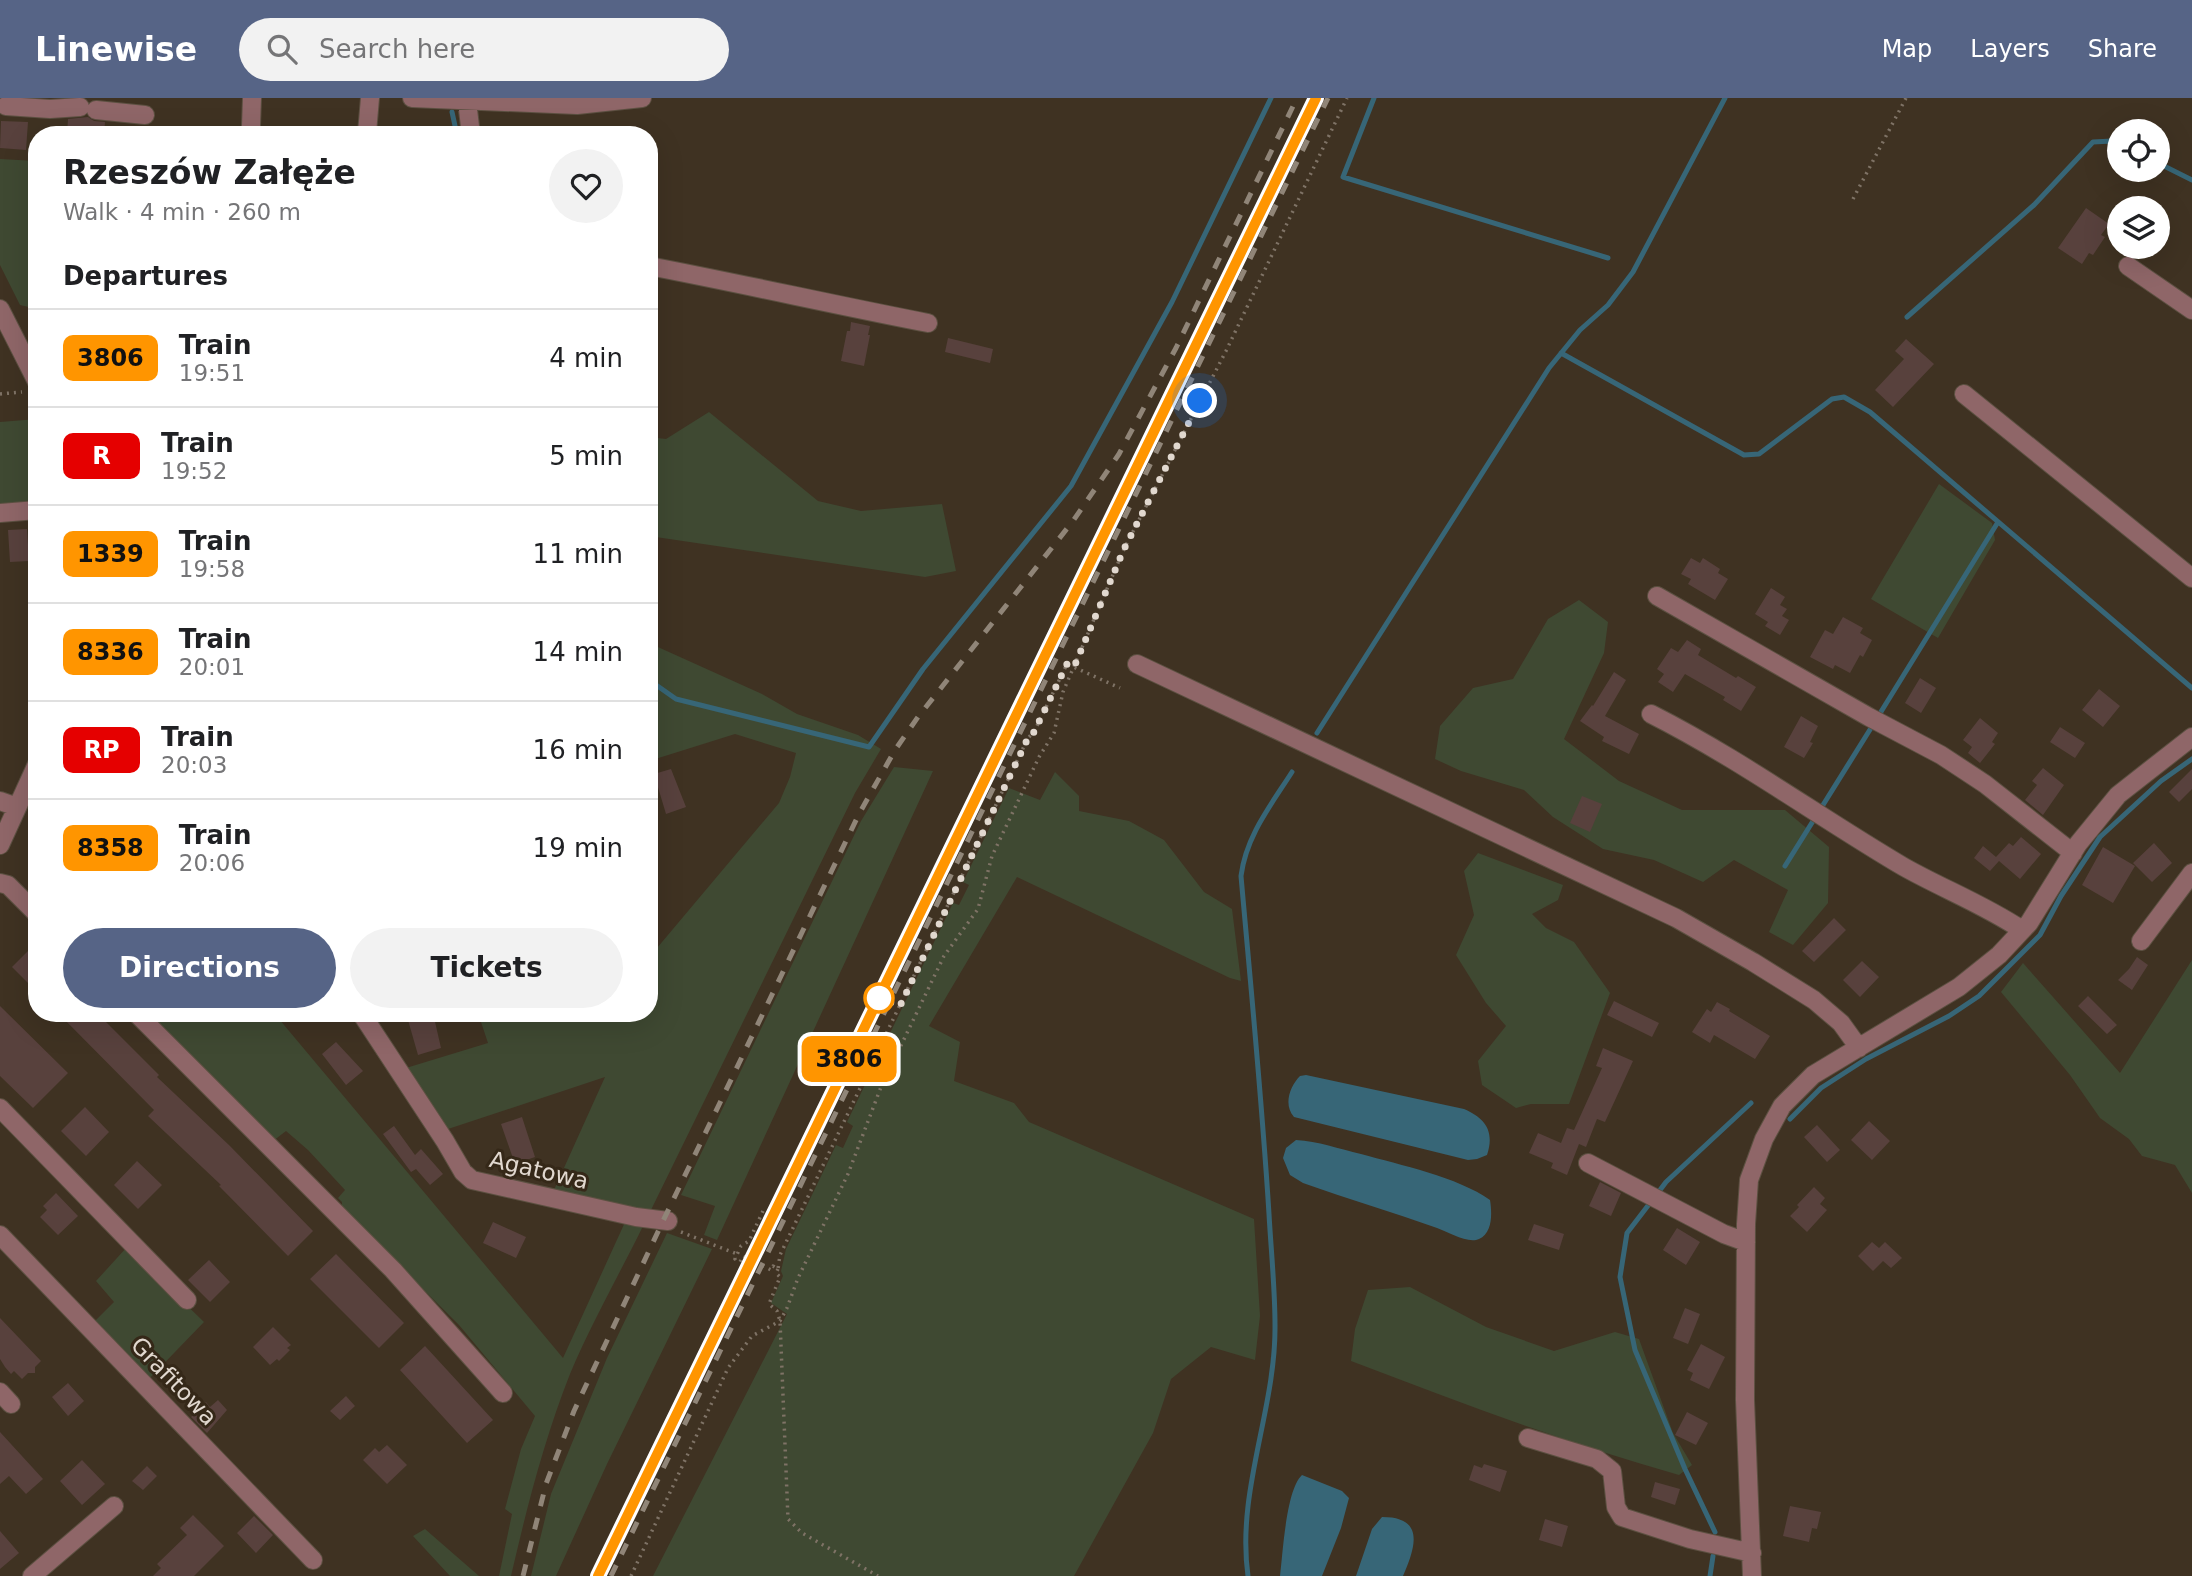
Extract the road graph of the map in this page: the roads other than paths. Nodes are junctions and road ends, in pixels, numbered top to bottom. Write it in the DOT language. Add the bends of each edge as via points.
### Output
graph roads {
  1 [pos="252,98"];
  2 [pos="369,98"];
  3 [pos="412,98"];
  4 [pos="642,98"];
  5 [pos="467,101"];
  6 [pos="6,106"];
  7 [pos="88,107"];
  8 [pos="145,115"];
  9 [pos="251,126"];
  10 [pos="367,126"];
  11 [pos="470,126"];
  12 [pos="2128,266"];
  13 [pos="658,268"];
  14 [pos="0,309"];
  15 [pos="2192,310"];
  16 [pos="929,323"];
  17 [pos="28,364"];
  18 [pos="1964,394"];
  19 [pos="28,511"];
  20 [pos="0,513"];
  21 [pos="2192,578"];
  22 [pos="1657,596"];
  23 [pos="1137,664"];
  24 [pos="1651,714"];
  25 [pos="2192,737"];
  26 [pos="28,784"];
  27 [pos="0,801"];
  28 [pos="18,807"];
  29 [pos="0,845"];
  30 [pos="2073,853"];
  31 [pos="2192,873"];
  32 [pos="0,883"];
  33 [pos="28,905"];
  34 [pos="2022,930"];
  35 [pos="2141,941"];
  36 [pos="145,1022"];
  37 [pos="367,1022"];
  38 [pos="1859,1048"];
  39 [pos="0,1108"];
  40 [pos="1588,1163"];
  41 [pos="668,1221"];
  42 [pos="0,1235"];
  43 [pos="1746,1242"];
  44 [pos="187,1300"];
  45 [pos="503,1393"];
  46 [pos="1528,1438"];
  47 [pos="114,1506"];
  48 [pos="1752,1552"];
  49 [pos="313,1560"];
  50 [pos="32,1576"];
  51 [pos="1752,1576"];
  1 -- 9 [label="street"];
  2 -- 10 [label="street"];
  3 -- 5 [label="street"];
  4 -- 5 [label="street" via="578,105"];
  5 -- 11 [label="street"];
  6 -- 7 [label="street"];
  7 -- 8 [label="street"];
  12 -- 15 [label="street"];
  13 -- 16 [label="street"];
  14 -- 17 [label="street"];
  18 -- 21 [label="street"];
  19 -- 20 [label="street"];
  22 -- 30 [label="street" via="1941,755"];
  23 -- 38 [label="street" via="1676,918 1814,1000 1841,1023"];
  24 -- 34 [label="street" via="1700,739 1905,867"];
  25 -- 30 [label="street" via="2118,795"];
  26 -- 28 [label="street"];
  27 -- 28 [label="street"];
  28 -- 29 [label="street"];
  30 -- 34 [label="street"];
  31 -- 35 [label="street"];
  32 -- 33 [label="street"];
  34 -- 38 [label="street" via="1959,987"];
  36 -- 45 [label="street" via="393,1270"];
  37 -- 41 [label="street, Agatowa" via="472,1180"];
  38 -- 43 [label="street" via="1813,1075 1782,1106 1749,1180"];
  39 -- 44 [label="street"];
  40 -- 43 [label="street"];
  42 -- 49 [label="street, Grafitowa"];
  43 -- 48 [label="street" via="1745,1400"];
  46 -- 48 [label="street" via="1605,1465 1612,1471 1616,1507 1622,1517 1690,1539"];
  47 -- 50 [label="street"];
  48 -- 51 [label="street"];
}
